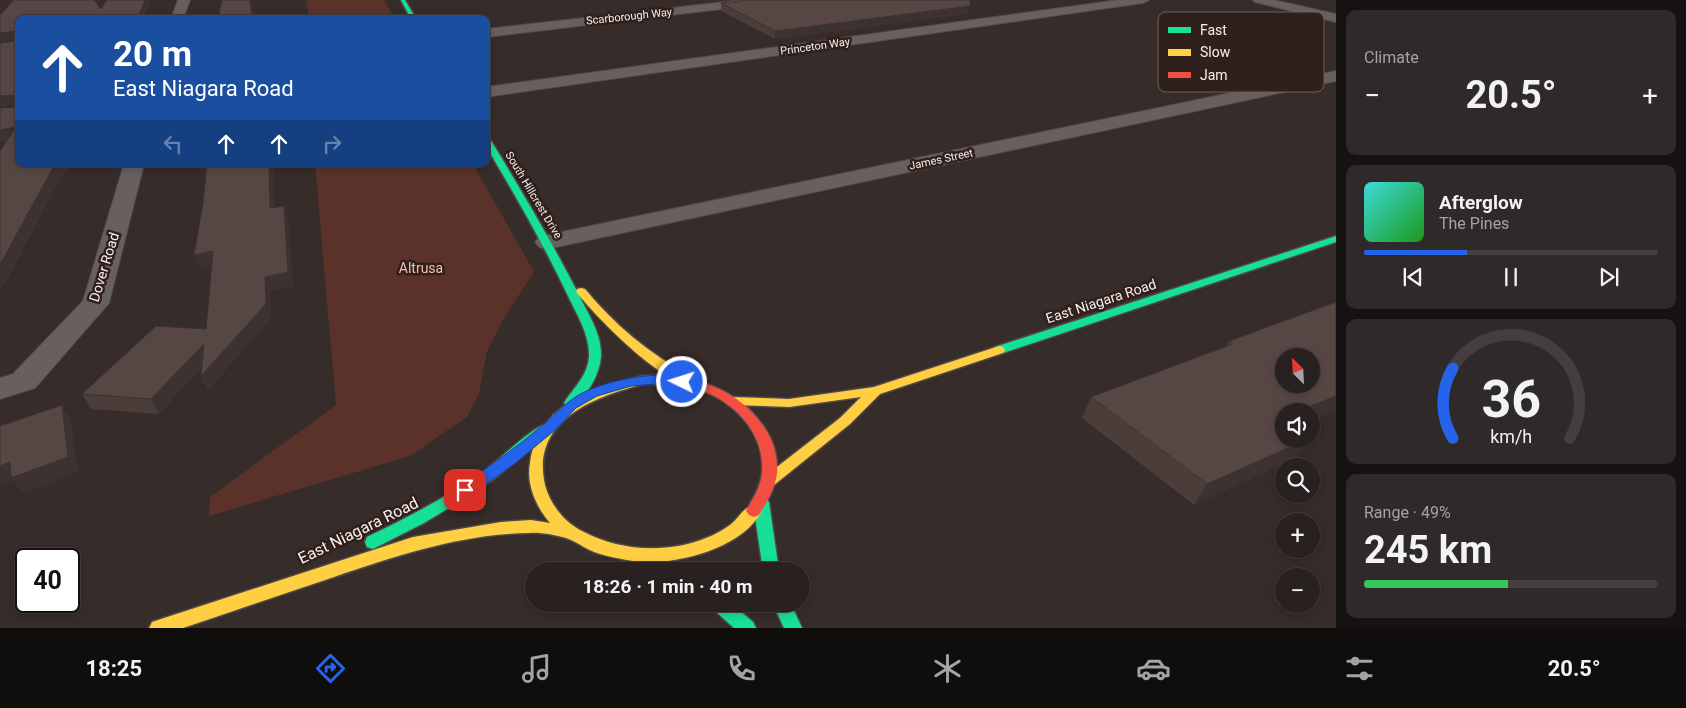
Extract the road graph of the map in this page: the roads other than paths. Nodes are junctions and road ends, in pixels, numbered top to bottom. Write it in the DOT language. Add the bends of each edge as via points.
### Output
graph roads {
  1 [pos="184,0"];
  2 [pos="403,0"];
  3 [pos="773,0"];
  4 [pos="1143,0"];
  5 [pos="1259,0"];
  6 [pos="1310,12"];
  7 [pos="178,15"];
  8 [pos="412,15"];
  9 [pos="490,33"];
  10 [pos="490,91"];
  11 [pos="1260,92"];
  12 [pos="490,146"];
  13 [pos="133,167"];
  14 [pos="1336,239"];
  15 [pos="547,242"];
  16 [pos="560,264"];
  17 [pos="706,388"];
  18 [pos="0,389"];
  19 [pos="875,391"];
  20 [pos="732,401"];
  21 [pos="562,413"];
  22 [pos="550,426"];
  23 [pos="770,482"];
  24 [pos="761,502"];
  25 [pos="572,533"];
  26 [pos="639,555"];
  27 [pos="654,562"];
  28 [pos="770,562"];
  29 [pos="275,590"];
  30 [pos="729,612"];
  31 [pos="786,612"];
  32 [pos="158,628"];
  33 [pos="748,628"];
  34 [pos="793,628"];
  1 -- 7 [label="street"];
  2 -- 8 [label="street"];
  3 -- 9 [label="street, Scarborough Way"];
  4 -- 10 [label="street, Princeton Way"];
  5 -- 6 [label="street"];
  11 -- 15 [label="street, James Street"];
  12 -- 15 [label="street, South Hillcrest Drive"];
  13 -- 18 [label="street, Dover Road" via="96,303 24,382"];
  14 -- 19 [label="street, East Niagara Road"];
  15 -- 16 [label="street, South Hillcrest Drive"];
  16 -- 17 [label="street, South Hillcrest Drive" via="598,313 646,356"];
  16 -- 21 [label="street, South Hillcrest Drive" via="584,318 595,354 592,376"];
  17 -- 20 [label="street"];
  17 -- 21 [label="street" via="669,380 630,382 593,393"];
  19 -- 20 [label="street, East Niagara Road" via="789,402"];
  19 -- 23 [label="street, East Niagara Road" via="845,421"];
  20 -- 23 [label="street" via="757,423 766,441 771,461"];
  21 -- 22 [label="street"];
  22 -- 25 [label="street" via="538,452 536,480 548,509"];
  22 -- 29 [label="street, East Niagara Road" via="508,461 455,498 404,528"];
  23 -- 24 [label="street"];
  24 -- 26 [label="street" via="744,522 713,543 673,554"];
  24 -- 28 [label="street"];
  25 -- 26 [label="street" via="603,548"];
  25 -- 29 [label="street, East Niagara Road" via="531,526 471,532 413,544"];
  26 -- 27 [label="street"];
  29 -- 32 [label="street, East Niagara Road"];
  30 -- 33 [label="street"];
  31 -- 34 [label="street"];
}
